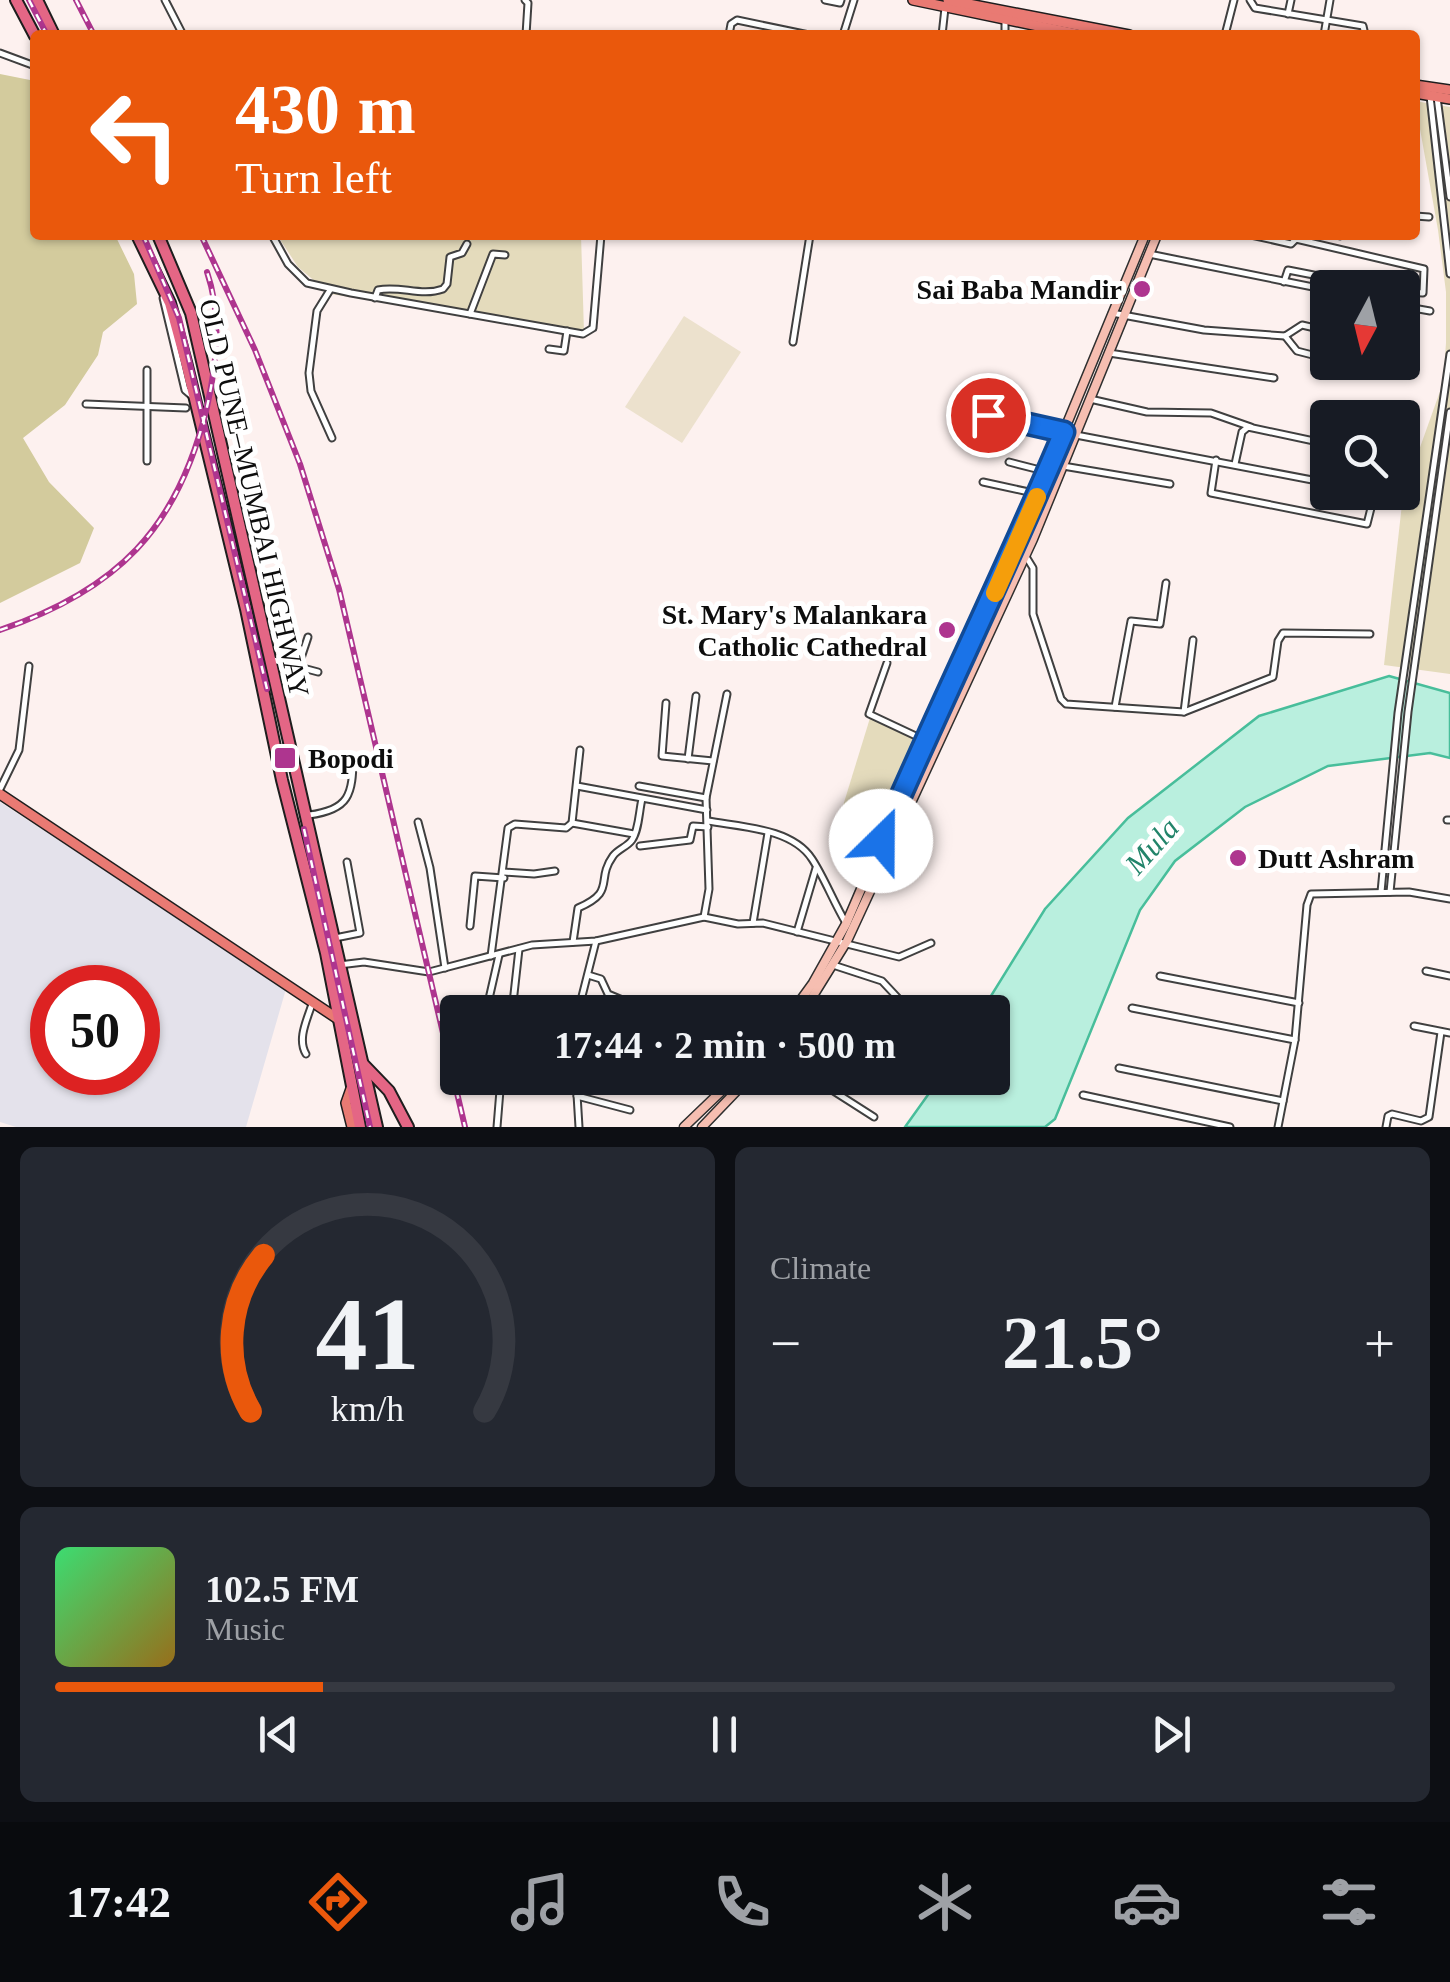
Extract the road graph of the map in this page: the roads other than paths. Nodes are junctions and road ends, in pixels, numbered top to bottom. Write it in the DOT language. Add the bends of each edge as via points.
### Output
graph roads {
  1 [pos="16,0"];
  2 [pos="37,0"];
  3 [pos="165,0"];
  4 [pos="525,0"];
  5 [pos="825,0"];
  6 [pos="841,0"];
  7 [pos="854,0"];
  8 [pos="913,0"];
  9 [pos="1234,0"];
  10 [pos="1250,0"];
  11 [pos="1290,0"];
  12 [pos="1330,0"];
  13 [pos="947,3"];
  14 [pos="1288,14"];
  15 [pos="1005,20"];
  16 [pos="1326,20"];
  17 [pos="32,30"];
  18 [pos="52,30"];
  19 [pos="180,30"];
  20 [pos="526,30"];
  21 [pos="730,30"];
  22 [pos="785,30"];
  23 [pos="845,30"];
  24 [pos="943,30"];
  25 [pos="1005,30"];
  26 [pos="1038,30"];
  27 [pos="1101,30"];
  28 [pos="1226,30"];
  29 [pos="1325,30"];
  30 [pos="1364,30"];
  31 [pos="0,53"];
  32 [pos="30,64"];
  33 [pos="1420,86"];
  34 [pos="1450,90"];
  35 [pos="1420,95"];
  36 [pos="1433,96"];
  37 [pos="1450,99"];
  38 [pos="1438,132"];
  39 [pos="1450,197"];
  40 [pos="1420,216"];
  41 [pos="1429,217"];
  42 [pos="140,240"];
  43 [pos="160,240"];
  44 [pos="275,240"];
  45 [pos="601,240"];
  46 [pos="809,240"];
  47 [pos="1143,240"];
  48 [pos="1155,240"];
  49 [pos="1300,240"];
  50 [pos="467,244"];
  51 [pos="1138,250"];
  52 [pos="1148,254"];
  53 [pos="505,255"];
  54 [pos="1310,274"];
  55 [pos="1450,274"];
  56 [pos="1284,282"];
  57 [pos="1310,287"];
  58 [pos="331,289"];
  59 [pos="1420,294"];
  60 [pos="375,298"];
  61 [pos="1420,309"];
  62 [pos="1430,311"];
  63 [pos="1112,313"];
  64 [pos="470,314"];
  65 [pos="1123,317"];
  66 [pos="1310,328"];
  67 [pos="567,331"];
  68 [pos="1284,336"];
  69 [pos="793,342"];
  70 [pos="549,349"];
  71 [pos="1109,353"];
  72 [pos="1310,354"];
  73 [pos="1450,354"];
  74 [pos="146,370"];
  75 [pos="1274,378"];
  76 [pos="1090,399"];
  77 [pos="86,404"];
  78 [pos="146,405"];
  79 [pos="186,408"];
  80 [pos="1450,412"];
  81 [pos="988,415"];
  82 [pos="217,426"];
  83 [pos="1252,427"];
  84 [pos="202,429"];
  85 [pos="1064,432"];
  86 [pos="1076,435"];
  87 [pos="332,438"];
  88 [pos="1310,440"];
  89 [pos="1216,460"];
  90 [pos="147,461"];
  91 [pos="1009,462"];
  92 [pos="1235,464"];
  93 [pos="1063,466"];
  94 [pos="1048,472"];
  95 [pos="1310,479"];
  96 [pos="982,482"];
  97 [pos="1170,484"];
  98 [pos="1038,494"];
  99 [pos="1370,510"];
  100 [pos="1014,550"];
  101 [pos="1026,555"];
  102 [pos="1166,583"];
  103 [pos="1370,634"];
  104 [pos="308,638"];
  105 [pos="1192,640"];
  106 [pos="270,659"];
  107 [pos="886,663"];
  108 [pos="30,666"];
  109 [pos="298,666"];
  110 [pos="318,672"];
  111 [pos="727,694"];
  112 [pos="696,696"];
  113 [pos="666,703"];
  114 [pos="1115,707"];
  115 [pos="1184,712"];
  116 [pos="924,740"];
  117 [pos="936,745"];
  118 [pos="580,750"];
  119 [pos="353,756"];
  120 [pos="688,759"];
  121 [pos="714,761"];
  122 [pos="576,786"];
  123 [pos="639,786"];
  124 [pos="0,791"];
  125 [pos="706,798"];
  126 [pos="642,799"];
  127 [pos="707,810"];
  128 [pos="304,816"];
  129 [pos="418,822"];
  130 [pos="572,823"];
  131 [pos="708,824"];
  132 [pos="768,833"];
  133 [pos="634,834"];
  134 [pos="640,846"];
  135 [pos="347,862"];
  136 [pos="816,867"];
  137 [pos="555,871"];
  138 [pos="504,875"];
  139 [pos="1381,892"];
  140 [pos="1390,892"];
  141 [pos="1450,899"];
  142 [pos="704,917"];
  143 [pos="753,923"];
  144 [pos="846,924"];
  145 [pos="470,926"];
  146 [pos="798,932"];
  147 [pos="332,938"];
  148 [pos="596,940"];
  149 [pos="574,942"];
  150 [pos="841,942"];
  151 [pos="931,943"];
  152 [pos="518,948"];
  153 [pos="499,955"];
  154 [pos="491,956"];
  155 [pos="833,965"];
  156 [pos="334,966"];
  157 [pos="444,968"];
  158 [pos="1426,971"];
  159 [pos="588,975"];
  160 [pos="1160,976"];
  161 [pos="1450,976"];
  162 [pos="490,995"];
  163 [pos="514,995"];
  164 [pos="583,995"];
  165 [pos="611,995"];
  166 [pos="804,995"];
  167 [pos="814,995"];
  168 [pos="895,995"];
  169 [pos="312,1002"];
  170 [pos="1299,1004"];
  171 [pos="1132,1008"];
  172 [pos="346,1021"];
  173 [pos="1414,1026"];
  174 [pos="1440,1032"];
  175 [pos="1450,1033"];
  176 [pos="1295,1040"];
  177 [pos="306,1054"];
  178 [pos="361,1062"];
  179 [pos="1119,1068"];
  180 [pos="352,1085"];
  181 [pos="500,1095"];
  182 [pos="717,1095"];
  183 [pos="733,1095"];
  184 [pos="840,1095"];
  185 [pos="1082,1095"];
  186 [pos="577,1096"];
  187 [pos="1283,1101"];
  188 [pos="373,1108"];
  189 [pos="399,1109"];
  190 [pos="630,1110"];
  191 [pos="874,1116"];
  192 [pos="352,1127"];
  193 [pos="360,1127"];
  194 [pos="377,1127"];
  195 [pos="408,1127"];
  196 [pos="497,1127"];
  197 [pos="579,1127"];
  198 [pos="684,1127"];
  199 [pos="702,1127"];
  200 [pos="1230,1127"];
  201 [pos="1278,1127"];
  202 [pos="1386,1127"];
  1 -- 17 [label="highway"];
  2 -- 18 [label="highway"];
  3 -- 19 [label="street"];
  4 -- 20 [label="street"];
  5 -- 6 [label="street"];
  7 -- 23 [label="street"];
  8 -- 13 [label="main road"];
  9 -- 28 [label="street"];
  10 -- 14 [label="street" via="1255,8"];
  11 -- 14 [label="street"];
  12 -- 16 [label="street"];
  13 -- 15 [label="main road"];
  13 -- 24 [label="street"];
  13 -- 27 [label="main road"];
  14 -- 16 [label="street"];
  15 -- 25 [label="street"];
  15 -- 26 [label="main road"];
  16 -- 29 [label="street"];
  16 -- 30 [label="street"];
  21 -- 22 [label="street" via="736,20"];
  31 -- 32 [label="street"];
  33 -- 34 [label="main road"];
  35 -- 36 [label="main road"];
  36 -- 37 [label="main road"];
  36 -- 38 [label="street"];
  38 -- 39 [label="street"];
  38 -- 55 [label="street"];
  40 -- 41 [label="street"];
  42 -- 84 [label="highway, OLD PUNE–MUMBAI HIGHWAY" via="164,289"];
  43 -- 82 [label="highway, OLD PUNE–MUMBAI HIGHWAY" via="186,295"];
  44 -- 58 [label="street" via="307,283"];
  45 -- 67 [label="street" via="593,328"];
  46 -- 69 [label="street"];
  47 -- 51 [label="main road"];
  48 -- 52 [label="main road"];
  49 -- 59 [label="street" via="1424,269"];
  50 -- 60 [label="street" via="450,257 447,284 438,292 390,288"];
  51 -- 52 [label="street"];
  51 -- 63 [label="main road"];
  52 -- 56 [label="street"];
  52 -- 65 [label="main road"];
  53 -- 64 [label="street" via="492,254"];
  54 -- 56 [label="street" via="1288,270"];
  56 -- 57 [label="street"];
  58 -- 60 [label="street"];
  58 -- 87 [label="street" via="317,311 308,373"];
  60 -- 64 [label="street"];
  61 -- 62 [label="street"];
  63 -- 65 [label="street"];
  63 -- 85 [label="main road"];
  64 -- 67 [label="street"];
  65 -- 68 [label="street"];
  65 -- 71 [label="main road"];
  66 -- 68 [label="street"];
  67 -- 70 [label="street" via="564,352"];
  68 -- 72 [label="street"];
  71 -- 75 [label="street"];
  71 -- 76 [label="main road"];
  73 -- 139 [label="street" via="1398,714"];
  74 -- 78 [label="street"];
  76 -- 83 [label="street" via="1136,411 1211,413"];
  76 -- 86 [label="main road"];
  77 -- 78 [label="street"];
  78 -- 79 [label="street"];
  78 -- 90 [label="street"];
  80 -- 140 [label="street"];
  81 -- 85 [label="street"];
  82 -- 84 [label="highway"];
  82 -- 106 [label="highway, OLD PUNE–MUMBAI HIGHWAY"];
  83 -- 88 [label="street"];
  83 -- 92 [label="street" via="1242,432"];
  84 -- 156 [label="highway, OLD PUNE–MUMBAI HIGHWAY" via="282,780"];
  85 -- 86 [label="street"];
  85 -- 94 [label="main road"];
  86 -- 89 [label="street"];
  86 -- 93 [label="main road"];
  89 -- 92 [label="street"];
  89 -- 99 [label="street" via="1211,493 1367,524"];
  91 -- 94 [label="street"];
  92 -- 95 [label="street"];
  93 -- 97 [label="street"];
  93 -- 101 [label="main road"];
  94 -- 98 [label="main road"];
  96 -- 98 [label="street"];
  98 -- 100 [label="main road"];
  100 -- 101 [label="street"];
  100 -- 116 [label="main road"];
  101 -- 114 [label="street" via="1033,568 1033,614 1061,699"];
  101 -- 117 [label="main road"];
  102 -- 114 [label="street" via="1160,624 1131,621"];
  103 -- 115 [label="street" via="1283,632 1272,676"];
  104 -- 109 [label="street"];
  105 -- 115 [label="street"];
  106 -- 109 [label="street"];
  106 -- 128 [label="highway, OLD PUNE–MUMBAI HIGHWAY"];
  107 -- 116 [label="street" via="869,714"];
  108 -- 124 [label="street" via="19,750"];
  109 -- 110 [label="street"];
  111 -- 121 [label="street"];
  112 -- 120 [label="street"];
  113 -- 120 [label="street" via="662,756"];
  114 -- 115 [label="street"];
  116 -- 117 [label="street"];
  116 -- 144 [label="main road"];
  117 -- 150 [label="main road"];
  118 -- 122 [label="street"];
  119 -- 128 [label="street" via="351,786 339,807"];
  120 -- 121 [label="street"];
  121 -- 125 [label="street"];
  122 -- 126 [label="street"];
  122 -- 130 [label="street"];
  123 -- 125 [label="street"];
  124 -- 169 [label="main road"];
  125 -- 127 [label="street"];
  126 -- 127 [label="street"];
  126 -- 133 [label="street"];
  127 -- 131 [label="street"];
  128 -- 147 [label="highway, OLD PUNE–MUMBAI HIGHWAY"];
  129 -- 157 [label="street"];
  130 -- 133 [label="street"];
  130 -- 138 [label="street" via="509,826"];
  131 -- 132 [label="street"];
  131 -- 134 [label="street" via="693,826 690,840"];
  131 -- 142 [label="street"];
  132 -- 136 [label="street" via="803,848"];
  132 -- 143 [label="street"];
  133 -- 149 [label="street" via="612,857 604,891 578,908"];
  135 -- 147 [label="street" via="360,933"];
  136 -- 144 [label="street"];
  136 -- 146 [label="street"];
  137 -- 138 [label="street"];
  138 -- 145 [label="street" via="476,876"];
  138 -- 154 [label="street"];
  139 -- 140 [label="street"];
  139 -- 170 [label="street" via="1311,894"];
  140 -- 141 [label="street"];
  142 -- 143 [label="street"];
  142 -- 148 [label="street"];
  143 -- 146 [label="street"];
  144 -- 150 [label="main road"];
  146 -- 150 [label="street"];
  147 -- 156 [label="highway, OLD PUNE–MUMBAI HIGHWAY"];
  148 -- 149 [label="street"];
  148 -- 159 [label="street"];
  149 -- 152 [label="street"];
  150 -- 151 [label="street" via="899,957"];
  150 -- 155 [label="main road"];
  150 -- 166 [label="main road"];
  152 -- 153 [label="street"];
  152 -- 163 [label="street"];
  153 -- 154 [label="street"];
  153 -- 162 [label="street"];
  154 -- 157 [label="street"];
  155 -- 167 [label="main road"];
  155 -- 168 [label="street" via="882,981"];
  156 -- 157 [label="street"];
  156 -- 172 [label="highway, OLD PUNE–MUMBAI HIGHWAY"];
  158 -- 161 [label="street"];
  159 -- 164 [label="street"];
  159 -- 165 [label="street" via="601,979"];
  160 -- 170 [label="street"];
  169 -- 172 [label="main road"];
  169 -- 177 [label="street" via="302,1036"];
  170 -- 176 [label="street"];
  171 -- 176 [label="street"];
  172 -- 178 [label="highway, OLD PUNE–MUMBAI HIGHWAY"];
  172 -- 180 [label="highway"];
  173 -- 174 [label="street"];
  174 -- 175 [label="street"];
  174 -- 202 [label="street" via="1429,1117 1421,1122 1390,1115"];
  176 -- 187 [label="street"];
  178 -- 188 [label="highway, OLD PUNE–MUMBAI HIGHWAY"];
  178 -- 189 [label="highway"];
  179 -- 187 [label="street"];
  180 -- 192 [label="main road" via="346,1102"];
  180 -- 193 [label="highway"];
  181 -- 196 [label="street"];
  182 -- 198 [label="main road"];
  183 -- 199 [label="main road"];
  184 -- 191 [label="street"];
  185 -- 200 [label="street"];
  186 -- 190 [label="street"];
  186 -- 197 [label="street"];
  187 -- 201 [label="street"];
  188 -- 189 [label="highway" via="382,1103"];
  188 -- 194 [label="highway, OLD PUNE–MUMBAI HIGHWAY"];
  189 -- 195 [label="highway"];
}
